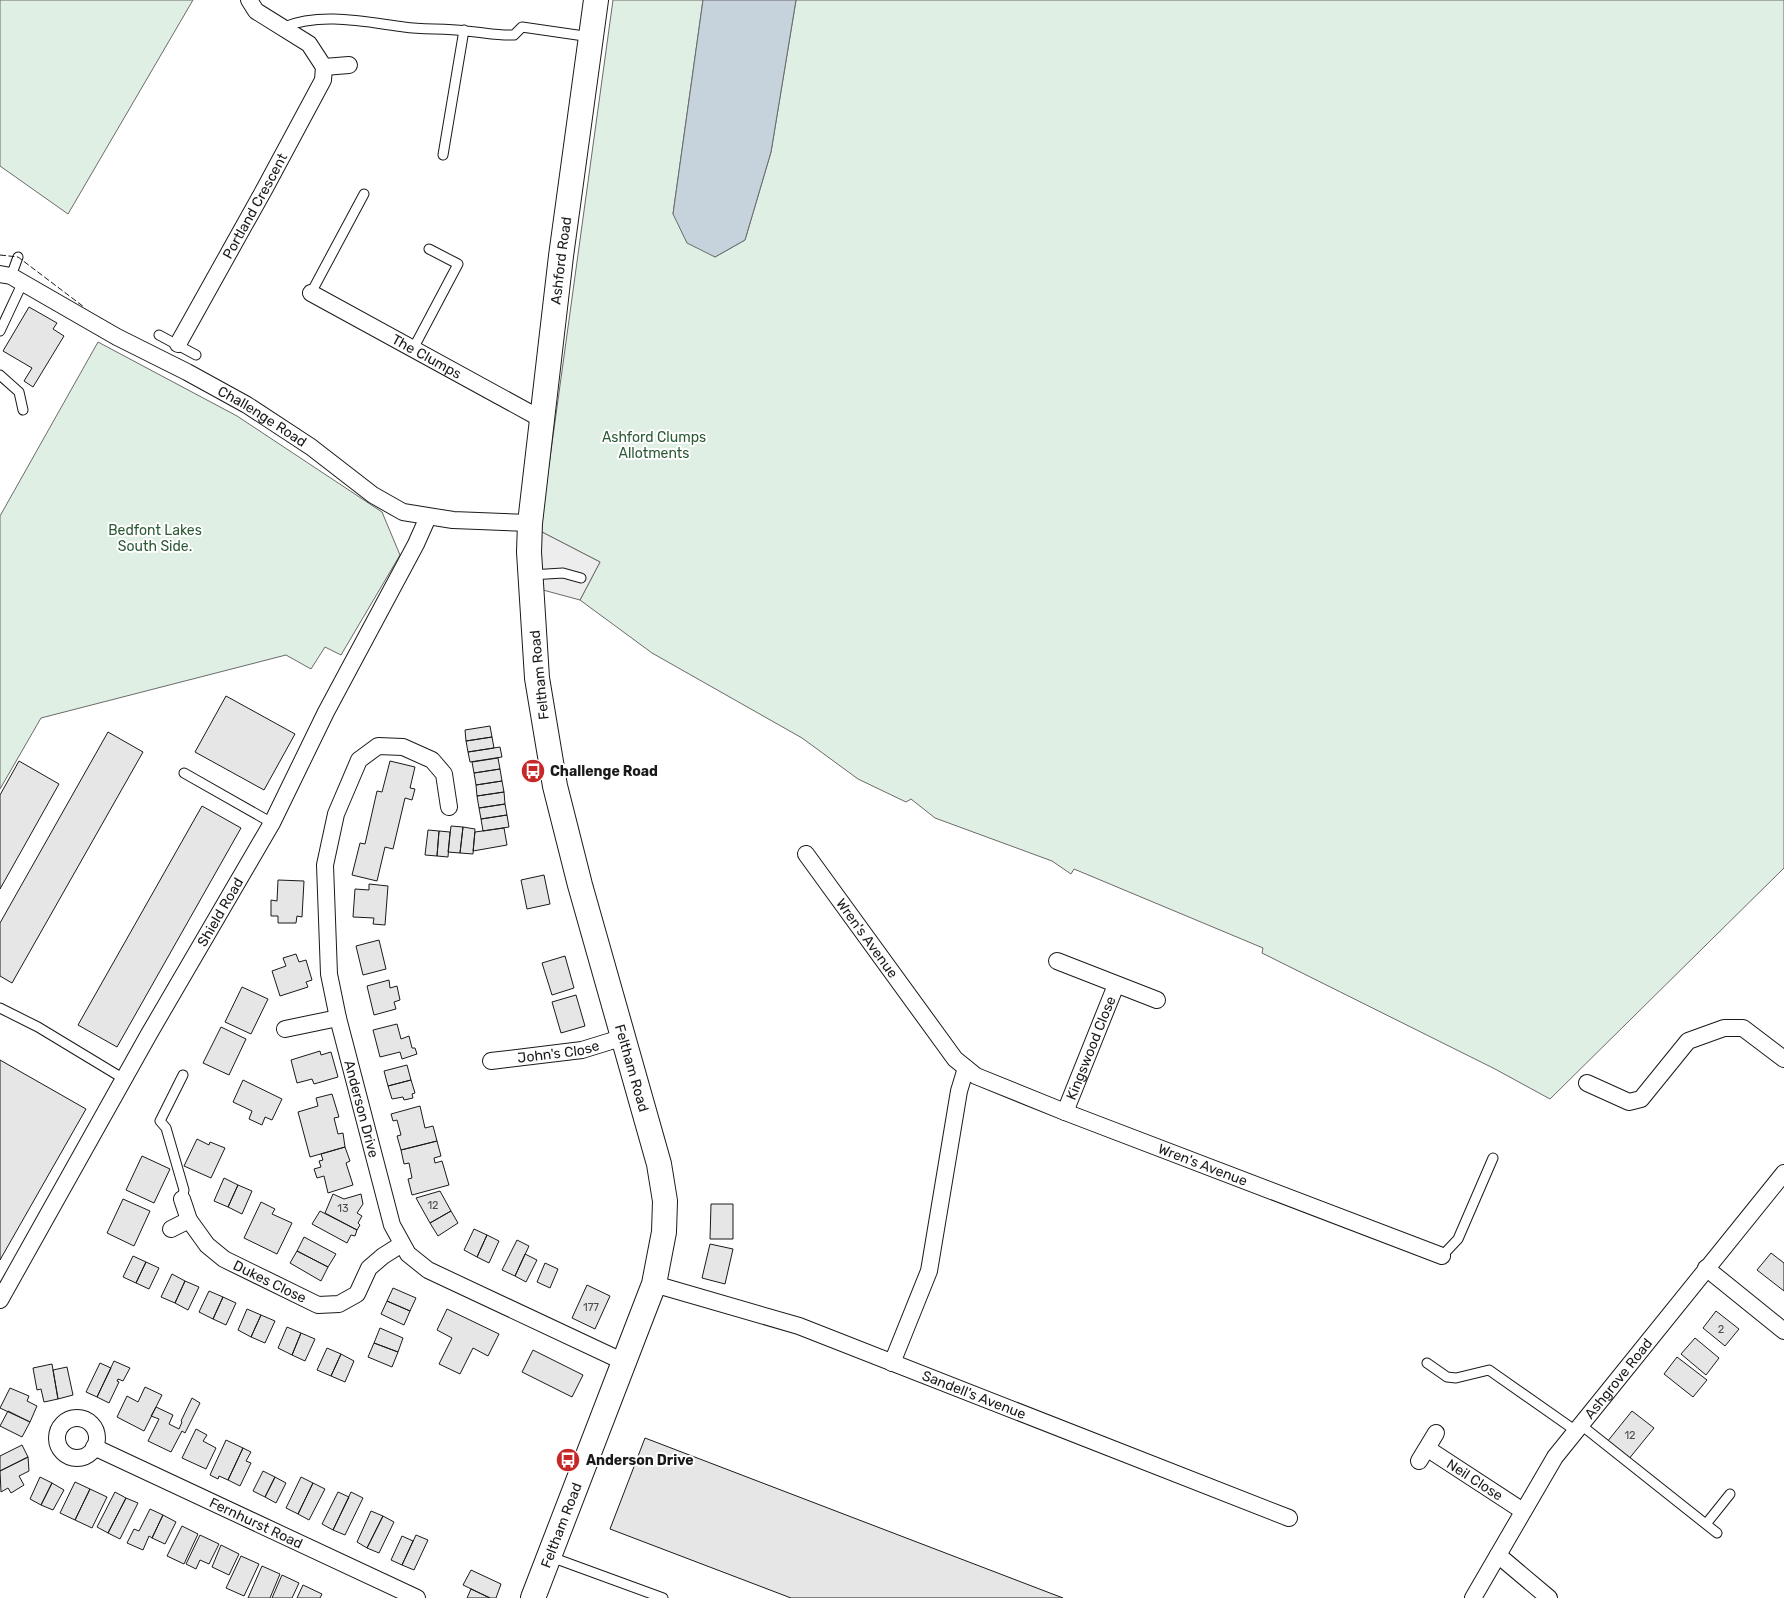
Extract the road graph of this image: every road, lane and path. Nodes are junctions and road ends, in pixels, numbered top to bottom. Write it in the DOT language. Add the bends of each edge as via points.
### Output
graph roads {
  1 [pos="249,0"];
  2 [pos="596,0"];
  3 [pos="284,27"];
  4 [pos="464,30"];
  5 [pos="591,38"];
  6 [pos="349,65"];
  7 [pos="324,66"];
  8 [pos="443,155"];
  9 [pos="364,194"];
  10 [pos="429,249"];
  11 [pos="18,258"];
  12 [pos="11,278"];
  13 [pos="311,293"];
  14 [pos="0,331"];
  15 [pos="159,335"];
  16 [pos="178,344"];
  17 [pos="413,349"];
  18 [pos="196,354"];
  19 [pos="0,375"];
  20 [pos="24,410"];
  21 [pos="543,420"];
  22 [pos="428,517"];
  23 [pos="530,523"];
  24 [pos="530,575"];
  25 [pos="581,578"];
  26 [pos="184,773"];
  27 [pos="449,807"];
  28 [pos="272,822"];
  29 [pos="806,854"];
  30 [pos="1057,961"];
  31 [pos="1116,985"];
  32 [pos="1157,1000"];
  33 [pos="0,1008"];
  34 [pos="338,1018"];
  35 [pos="285,1029"];
  36 [pos="624,1037"];
  37 [pos="1784,1059"];
  38 [pos="491,1061"];
  39 [pos="966,1068"];
  40 [pos="183,1075"];
  41 [pos="124,1079"];
  42 [pos="1587,1083"];
  43 [pos="1065,1112"];
  44 [pos="1493,1158"];
  45 [pos="1784,1173"];
  46 [pos="182,1199"];
  47 [pos="189,1220"];
  48 [pos="171,1229"];
  49 [pos="402,1244"];
  50 [pos="1442,1256"];
  51 [pos="1706,1268"];
  52 [pos="654,1284"];
  53 [pos="0,1300"];
  54 [pos="1784,1331"];
  55 [pos="624,1362"];
  56 [pos="892,1363"];
  57 [pos="1427,1363"];
  58 [pos="1579,1428"];
  59 [pos="1436,1433"];
  60 [pos="94,1447"];
  61 [pos="1730,1494"];
  62 [pos="1522,1511"];
  63 [pos="1288,1518"];
  64 [pos="1706,1524"];
  65 [pos="1717,1533"];
  66 [pos="1498,1555"];
  67 [pos="549,1556"];
  68 [pos="417,1598"];
  69 [pos="533,1598"];
  70 [pos="664,1598"];
  71 [pos="1473,1598"];
  72 [pos="1549,1598"];
  1 -- 3 [label="street" via="256,10"];
  2 -- 5 [label="main road, Ashford Road"];
  3 -- 4 [label="lane" via="298,21 340,19 425,30"];
  3 -- 7 [label="street" via="309,44"];
  4 -- 5 [label="lane" via="498,36 514,35 522,27"];
  4 -- 8 [label="lane"];
  5 -- 21 [label="main road, Ashford Road"];
  6 -- 7 [label="street"];
  7 -- 16 [label="street, Portland Crescent" via="323,80"];
  9 -- 13 [label="lane"];
  10 -- 17 [label="lane" via="458,264"];
  11 -- 12 [label="lane"];
  12 -- 14 [label="lane"];
  12 -- 22 [label="street, Challenge Road" via="247,405 373,495 403,512"];
  13 -- 17 [label="street, The Clumps"];
  15 -- 16 [label="lane"];
  16 -- 18 [label="lane"];
  17 -- 21 [label="street, The Clumps"];
  19 -- 20 [label="lane" via="19,392"];
  21 -- 23 [label="main road, Ashford Road"];
  22 -- 23 [label="street, Challenge Road"];
  22 -- 28 [label="street, Shield Road"];
  23 -- 24 [label="main road, Feltham Road"];
  24 -- 25 [label="lane" via="562,573"];
  24 -- 36 [label="main road, Feltham Road" via="537,678 555,786"];
  26 -- 28 [label="lane"];
  27 -- 34 [label="street, Anderson Drive" via="444,774 432,760 403,747 378,746 359,760 336,814 326,866 329,974"];
  28 -- 41 [label="street, Shield Road"];
  29 -- 39 [label="street, Wren's Avenue" via="955,1059"];
  30 -- 31 [label="street, Kingswood Close"];
  31 -- 32 [label="street, Kingswood Close"];
  31 -- 43 [label="street, Kingswood Close"];
  33 -- 41 [label="lane"];
  34 -- 35 [label="street"];
  34 -- 49 [label="street, Anderson Drive" via="392,1225"];
  36 -- 38 [label="street, John's Close" via="582,1050"];
  36 -- 52 [label="main road, Feltham Road" via="659,1164 665,1201 664,1232"];
  37 -- 42 [label="street" via="1743,1028 1724,1028 1688,1041 1641,1099 1629,1102"];
  39 -- 43 [label="street, Wren's Avenue" via="976,1076"];
  39 -- 56 [label="street" via="959,1091 929,1271"];
  40 -- 46 [label="lane" via="160,1121 166,1128 184,1190"];
  41 -- 53 [label="street, Shield Road"];
  43 -- 50 [label="street, Wren's Avenue"];
  44 -- 50 [label="lane" via="1458,1239"];
  45 -- 51 [label="street, Ashgrove Road"];
  46 -- 47 [label="street, Dukes Close"];
  47 -- 48 [label="street"];
  47 -- 49 [label="street, Dukes Close" via="207,1245 224,1259 318,1305 339,1304 357,1294 369,1268"];
  49 -- 55 [label="street, Anderson Drive" via="408,1254 428,1270"];
  51 -- 54 [label="street"];
  51 -- 58 [label="street, Ashgrove Road"];
  52 -- 55 [label="main road, Feltham Road"];
  52 -- 56 [label="street, Sandell's Avenue" via="798,1326"];
  55 -- 67 [label="main road, Feltham Road"];
  56 -- 63 [label="street, Sandell's Avenue"];
  57 -- 58 [label="lane" via="1447,1377 1489,1370"];
  58 -- 62 [label="street, Ashgrove Road" via="1555,1457"];
  58 -- 64 [label="lane"];
  59 -- 62 [label="street, Neil Close" via="1423,1455"];
  60 -- 68 [label="street, Fernhurst Road"];
  61 -- 64 [label="lane"];
  62 -- 66 [label="street, Ashgrove Road"];
  64 -- 65 [label="lane"];
  66 -- 71 [label="street, Ashgrove Road"];
  66 -- 72 [label="street"];
  67 -- 69 [label="main road, Feltham Road"];
  67 -- 70 [label="lane"];
}
